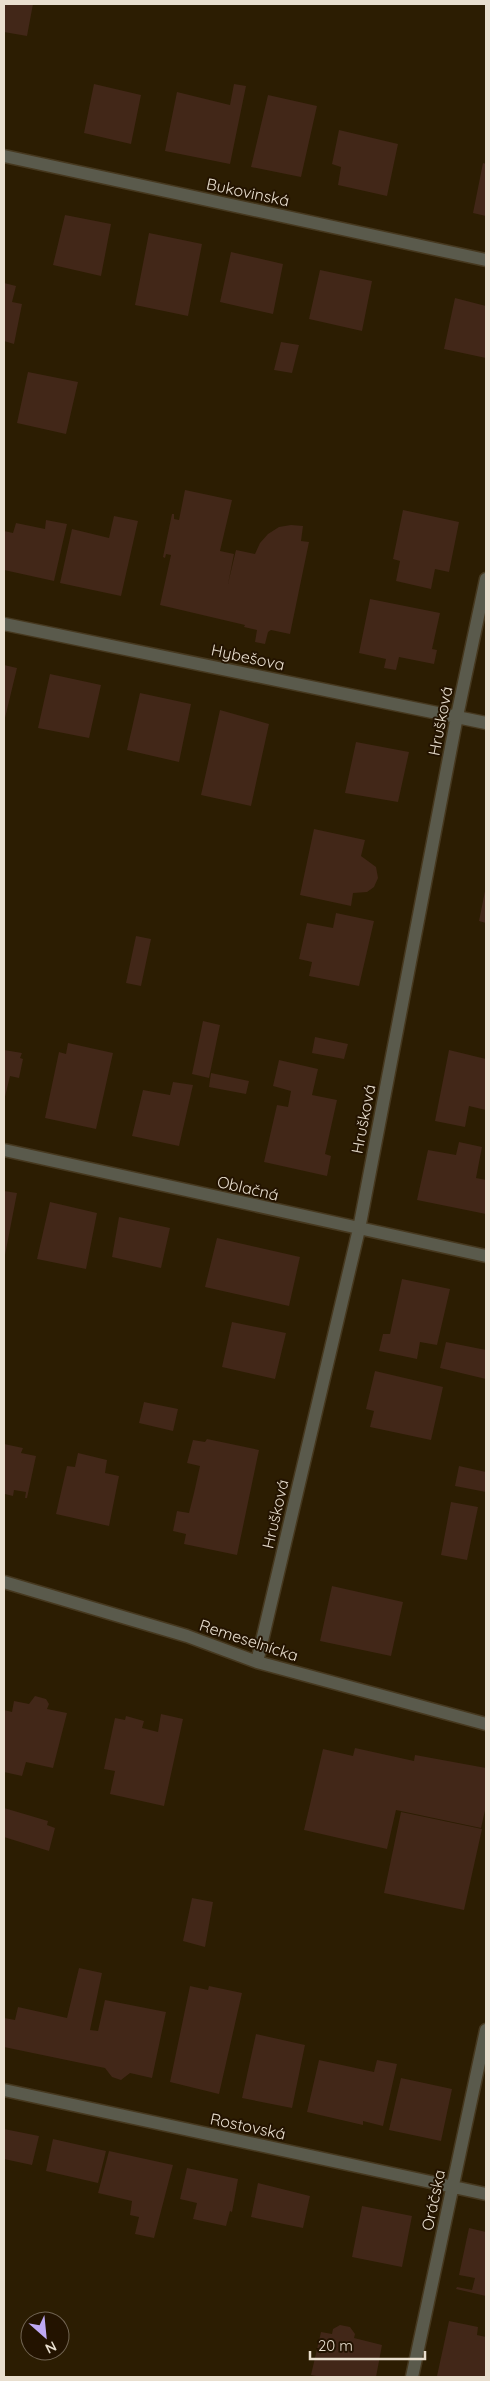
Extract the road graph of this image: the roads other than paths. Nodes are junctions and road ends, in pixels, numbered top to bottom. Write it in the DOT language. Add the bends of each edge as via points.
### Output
graph roads {
  1 [pos="4,156"];
  2 [pos="486,260"];
  3 [pos="486,579"];
  4 [pos="4,624"];
  5 [pos="457,716"];
  6 [pos="486,723"];
  7 [pos="4,1150"];
  8 [pos="359,1229"];
  9 [pos="486,1256"];
  10 [pos="4,1582"];
  11 [pos="257,1662"];
  12 [pos="486,1724"];
  13 [pos="486,2030"];
  14 [pos="4,2090"];
  15 [pos="452,2187"];
  16 [pos="486,2194"];
  17 [pos="412,2377"];
  1 -- 2 [label="street, Bukovinská"];
  3 -- 5 [label="street, Hrušková"];
  4 -- 5 [label="street, Hybešova"];
  5 -- 6 [label="street, Hybešova"];
  5 -- 8 [label="street, Hrušková"];
  7 -- 8 [label="street, Oblačná"];
  8 -- 9 [label="street, Oblačná"];
  8 -- 11 [label="street, Hrušková"];
  10 -- 11 [label="street, Remeselnícka" via="187,1636"];
  11 -- 12 [label="street, Remeselnícka"];
  13 -- 15 [label="street, Oráčska"];
  14 -- 15 [label="street, Rostovská"];
  15 -- 16 [label="street, Rostovská"];
  15 -- 17 [label="street, Oráčska"];
}
